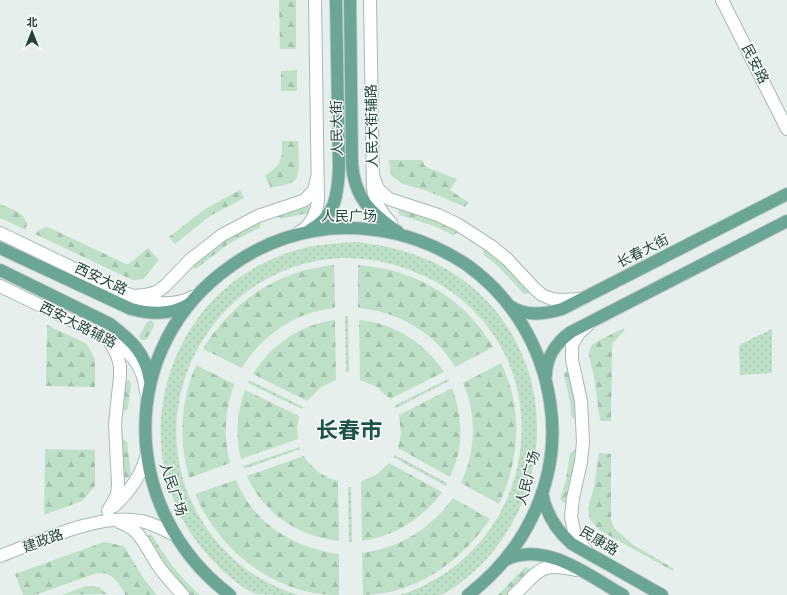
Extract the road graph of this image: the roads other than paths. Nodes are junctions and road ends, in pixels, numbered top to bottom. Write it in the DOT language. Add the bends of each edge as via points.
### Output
graph roads {
  1 [pos="315,0"];
  2 [pos="336,0"];
  3 [pos="350,0"];
  4 [pos="370,0"];
  5 [pos="722,0"];
  6 [pos="787,129"];
  7 [pos="318,169"];
  8 [pos="372,169"];
  9 [pos="787,194"];
  10 [pos="787,221"];
  11 [pos="0,233"];
  12 [pos="299,234"];
  13 [pos="406,236"];
  14 [pos="0,248"];
  15 [pos="0,270"];
  16 [pos="0,286"];
  17 [pos="122,292"];
  18 [pos="195,298"];
  19 [pos="584,298"];
  20 [pos="509,305"];
  21 [pos="593,321"];
  22 [pos="103,336"];
  23 [pos="546,382"];
  24 [pos="150,386"];
  25 [pos="147,403"];
  26 [pos="147,454"];
  27 [pos="542,493"];
  28 [pos="109,516"];
  29 [pos="175,535"];
  30 [pos="589,554"];
  31 [pos="0,556"];
  32 [pos="505,560"];
  33 [pos="582,571"];
  34 [pos="183,595"];
  35 [pos="230,595"];
  36 [pos="468,595"];
  37 [pos="514,595"];
  38 [pos="623,595"];
  39 [pos="662,595"];
  1 -- 7 [label="street"];
  2 -- 12 [label="main road, 人民大街" via="339,167 337,192 335,203 325,219"];
  3 -- 13 [label="main road, 人民大街" via="354,182 373,212"];
  4 -- 8 [label="street, 人民大街辅路"];
  5 -- 6 [label="street, 民安路"];
  7 -- 12 [label="street" via="317,210"];
  7 -- 17 [label="street" via="314,190 305,200 258,216 222,235 190,260 157,292 133,296"];
  8 -- 13 [label="street, 人民大街辅路" via="373,192 378,206 384,216"];
  8 -- 19 [label="street" via="378,189 389,199 438,215 474,234 507,259 542,295 560,300"];
  9 -- 19 [label="main road, 长春大街"];
  10 -- 21 [label="main road"];
  11 -- 17 [label="street"];
  12 -- 13 [label="main road, 人民广场" via="333,228 357,228"];
  12 -- 18 [label="main road, 人民广场" via="270,244 238,260 210,282"];
  13 -- 20 [label="main road, 人民广场" via="458,259 486,281"];
  14 -- 18 [label="main road, 西安大路" via="131,309 167,312 179,309"];
  15 -- 24 [label="main road" via="121,333 141,353 149,372"];
  16 -- 22 [label="street, 西安大路辅路"];
  17 -- 18 [label="street" via="146,302 168,304"];
  18 -- 24 [label="main road, 人民广场" via="168,337"];
  19 -- 20 [label="main road, 长春大街" via="547,313 524,313"];
  20 -- 23 [label="main road, 人民广场" via="530,337"];
  21 -- 23 [label="main road" via="565,337 553,350 546,367"];
  21 -- 30 [label="street" via="574,339 571,352 583,421 581,462 571,517 575,535"];
  22 -- 25 [label="street, 西安大路辅路" via="125,350 139,368 144,379"];
  22 -- 28 [label="street" via="112,344 120,366 115,418 118,484 117,495"];
  23 -- 27 [label="main road, 人民广场" via="552,440"];
  24 -- 25 [label="main road, 人民广场"];
  25 -- 26 [label="main road, 人民广场"];
  26 -- 28 [label="street, 建政路" via="144,466 132,487"];
  26 -- 29 [label="main road, 人民广场" via="154,488 166,520"];
  27 -- 30 [label="main road, 民康路" via="546,508 560,532 572,544"];
  27 -- 32 [label="main road, 人民广场" via="528,526"];
  28 -- 29 [label="street" via="150,523"];
  28 -- 31 [label="street, 建政路"];
  28 -- 34 [label="street" via="134,529"];
  29 -- 35 [label="main road, 人民广场" via="195,563"];
  30 -- 39 [label="main road, 民康路"];
  32 -- 33 [label="main road" via="522,555 548,556"];
  32 -- 36 [label="main road, 人民广场" via="484,583"];
  33 -- 37 [label="street" via="565,567 547,567 532,575"];
  33 -- 38 [label="main road"];
}
